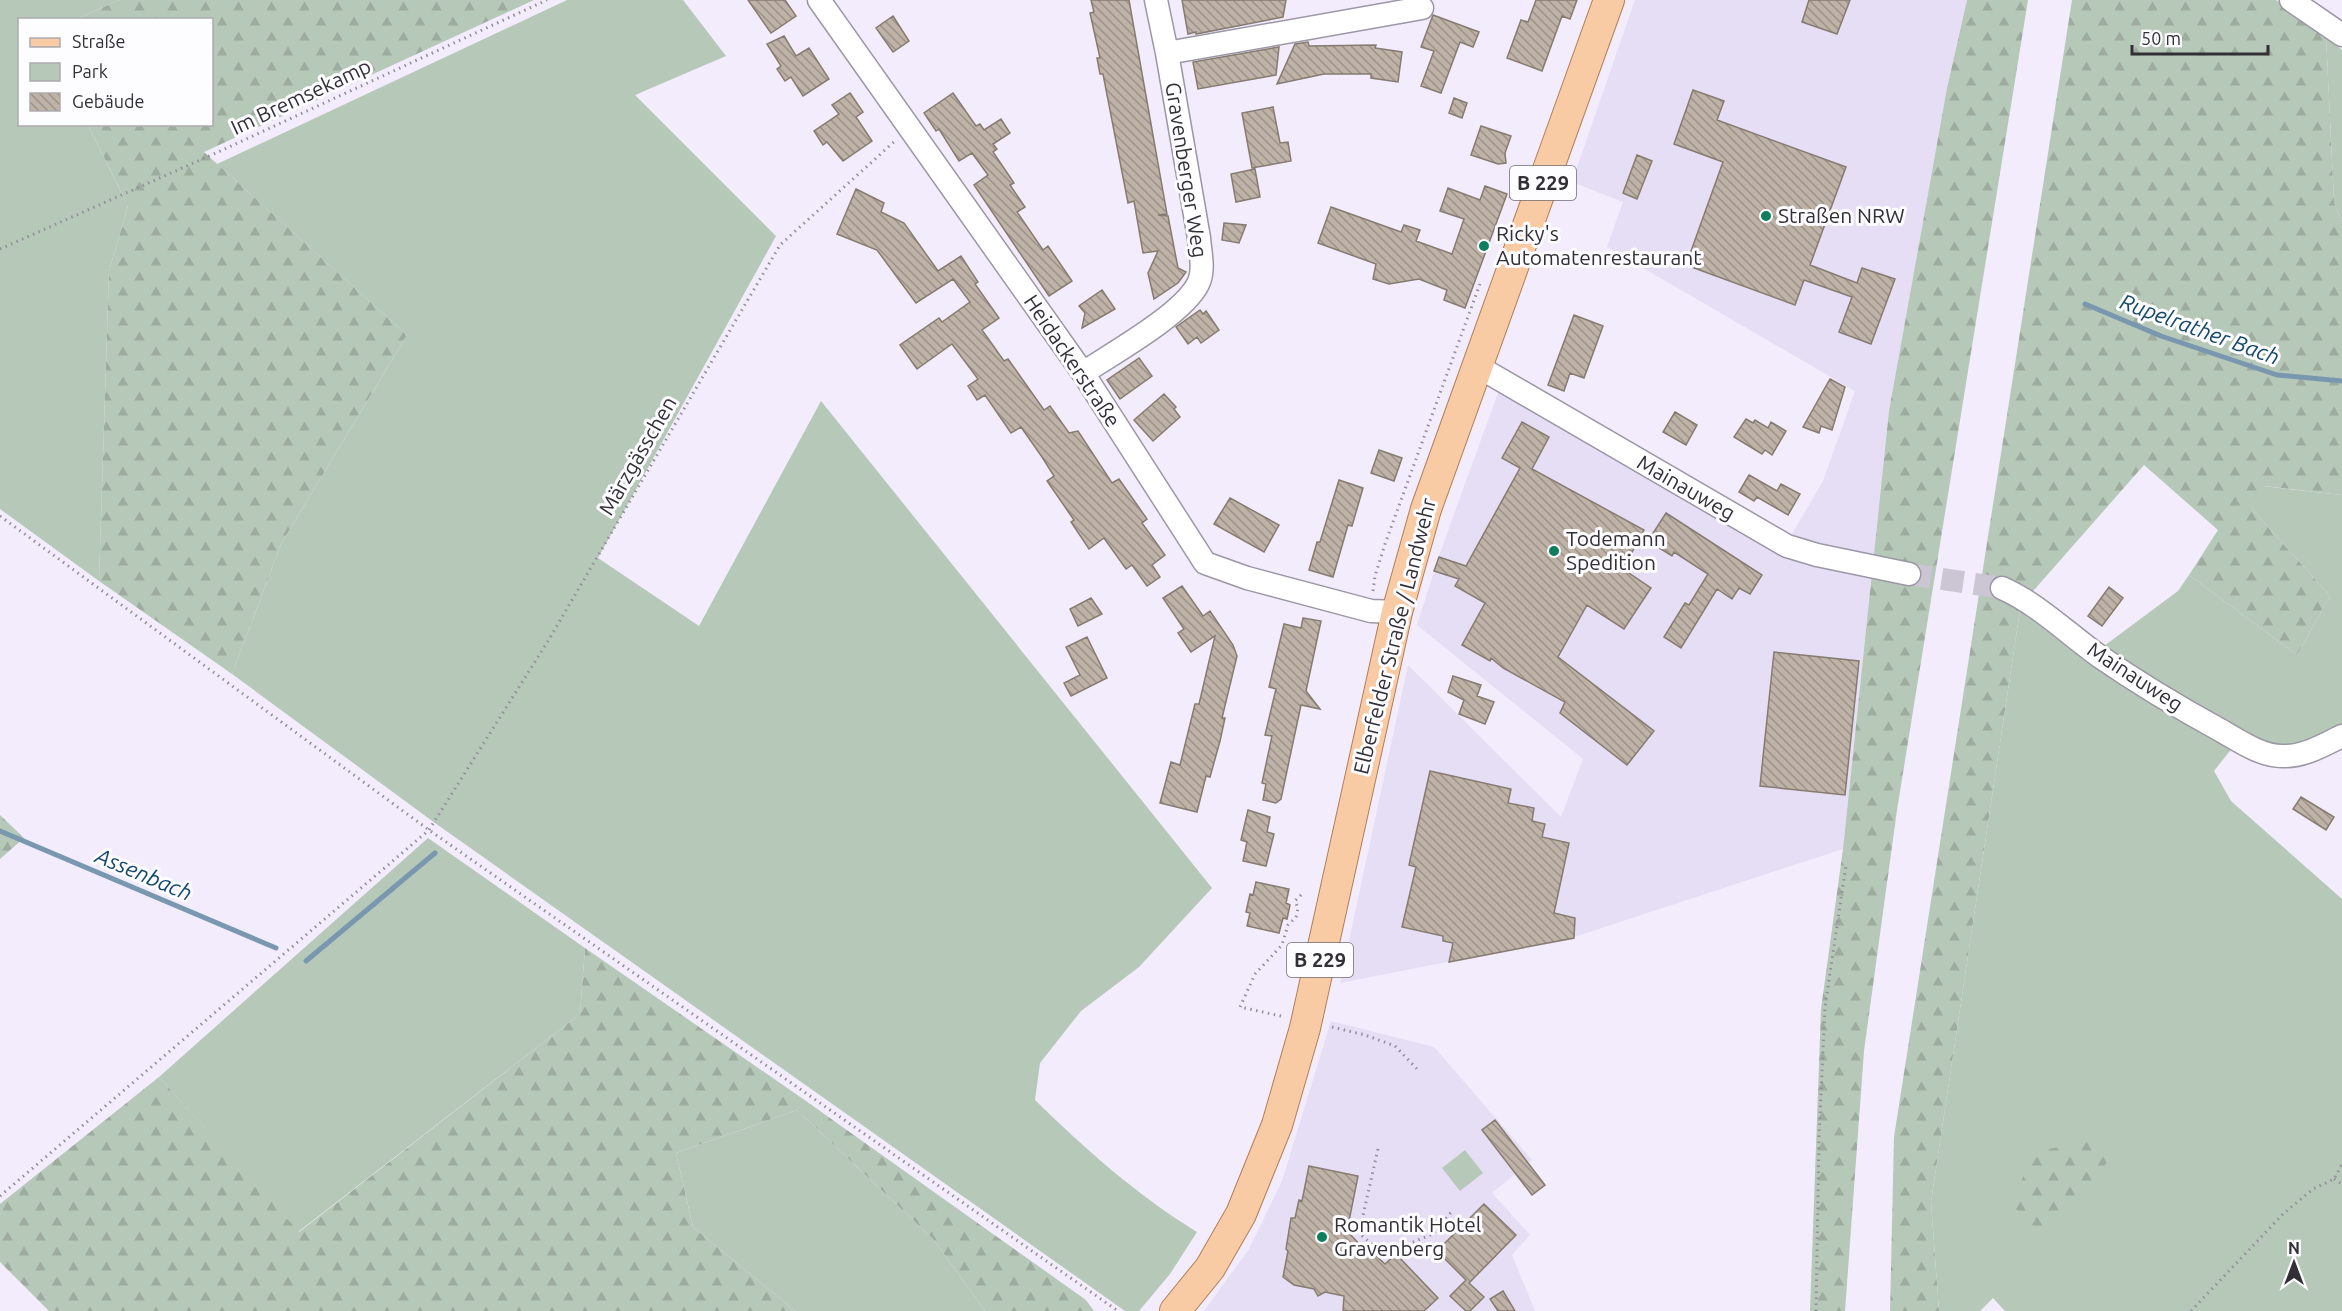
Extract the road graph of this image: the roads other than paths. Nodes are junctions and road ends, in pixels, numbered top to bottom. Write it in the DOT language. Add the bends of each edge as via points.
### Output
graph roads {
  1 [pos="819,0"];
  2 [pos="1156,0"];
  3 [pos="1609,0"];
  4 [pos="2291,0"];
  5 [pos="1422,8"];
  6 [pos="2342,35"];
  7 [pos="1167,53"];
  8 [pos="1477,366"];
  9 [pos="1083,373"];
  10 [pos="1909,574"];
  11 [pos="2002,588"];
  12 [pos="1397,612"];
  13 [pos="2342,736"];
  14 [pos="1175,1311"];
  1 -- 9 [label="street, Heidackerstraße"];
  2 -- 7 [label="street, Gravenberger Weg"];
  3 -- 8 [label="main road, Elberfelder Straße / Landwehr / B 229"];
  4 -- 6 [label="street"];
  5 -- 7 [label="street, Gravenberger Weg"];
  7 -- 9 [label="street, Gravenberger Weg" via="1202,264 1199,283 1187,300"];
  8 -- 10 [label="street, Mainauweg" via="1787,546"];
  8 -- 12 [label="main road, Elberfelder Straße / Landwehr / B 229" via="1427,505"];
  9 -- 12 [label="street, Heidackerstraße" via="1205,563 1371,611"];
  11 -- 13 [label="street, Mainauweg" via="2021,596 2146,686 2260,751 2281,756 2311,751"];
  12 -- 14 [label="main road, Elberfelder Straße / Landwehr / B 229" via="1305,1028 1269,1148 1241,1214 1210,1268"];
}
